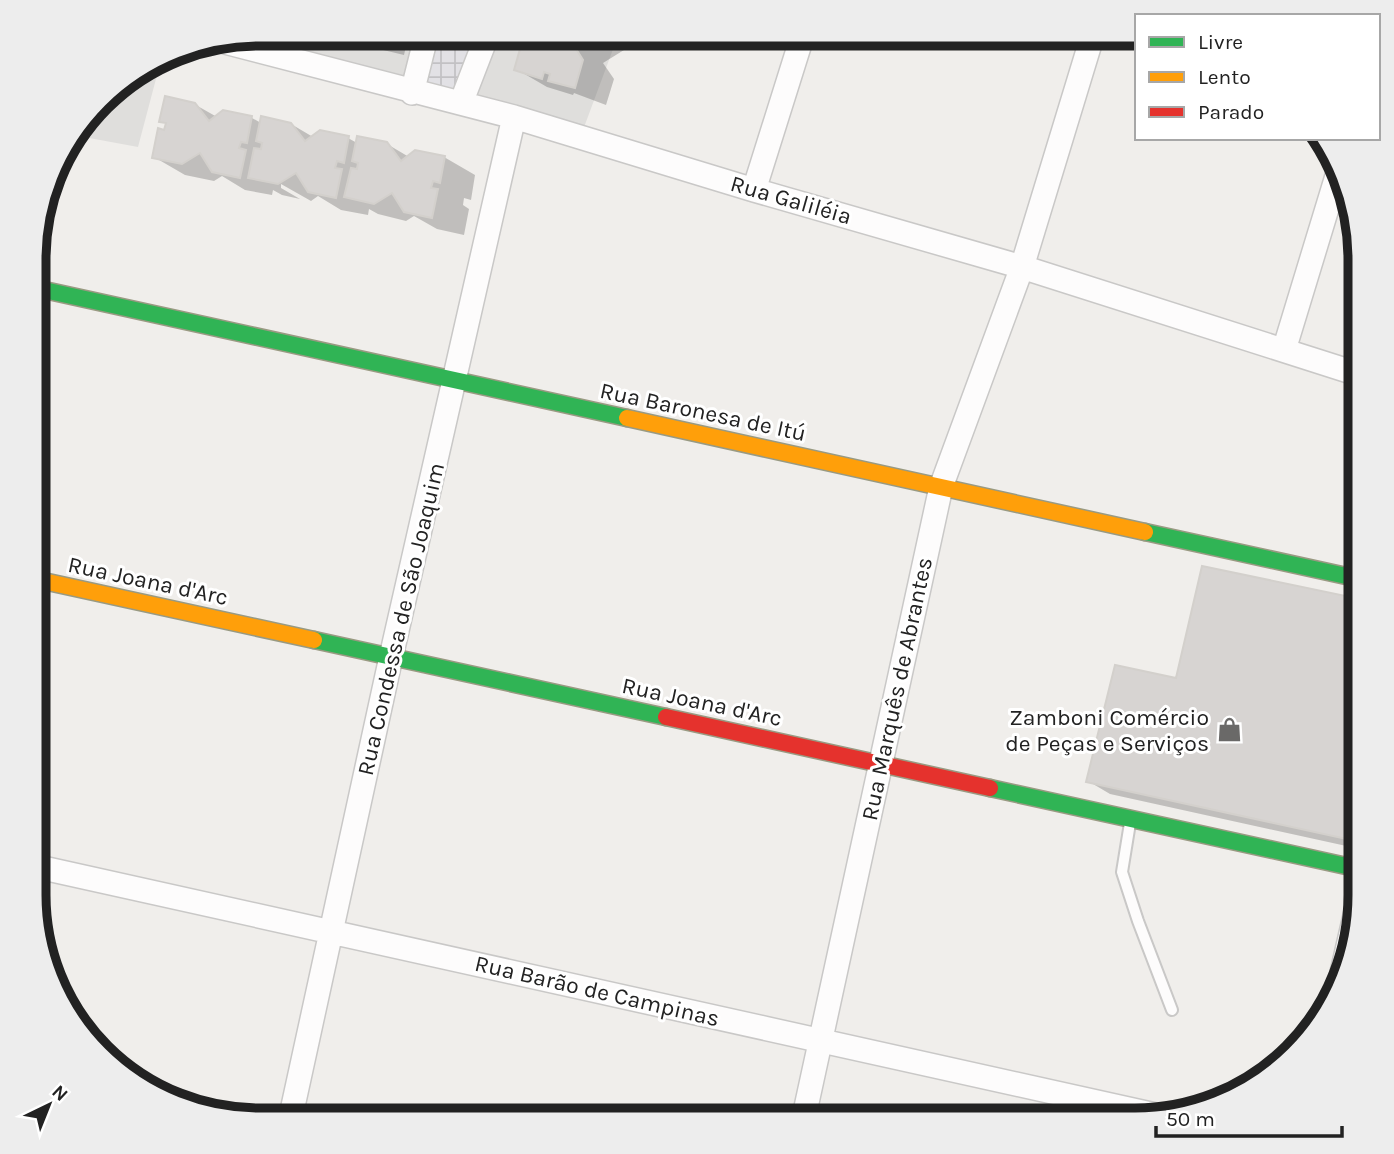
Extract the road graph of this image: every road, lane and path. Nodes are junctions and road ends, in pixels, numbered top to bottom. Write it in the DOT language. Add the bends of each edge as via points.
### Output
graph roads {
  1 [pos="424,46"];
  2 [pos="483,46"];
  3 [pos="799,46"];
  4 [pos="1089,46"];
  5 [pos="241,47"];
  6 [pos="412,93"];
  7 [pos="461,103"];
  8 [pos="514,117"];
  9 [pos="1334,184"];
  10 [pos="754,190"];
  11 [pos="1022,267"];
  12 [pos="45,290"];
  13 [pos="1284,350"];
  14 [pos="1348,371"];
  15 [pos="455,381"];
  16 [pos="941,487"];
  17 [pos="1348,576"];
  18 [pos="45,582"];
  19 [pos="391,657"];
  20 [pos="880,764"];
  21 [pos="1130,820"];
  22 [pos="1348,866"];
  23 [pos="46,869"];
  24 [pos="333,932"];
  25 [pos="1172,1010"];
  26 [pos="821,1041"];
  27 [pos="293,1108"];
  28 [pos="806,1108"];
  29 [pos="1124,1108"];
  1 -- 6 [label="street"];
  2 -- 7 [label="street"];
  3 -- 10 [label="street"];
  4 -- 11 [label="street, Rua Marquês de Abrantes"];
  5 -- 6 [label="street, Rua Galiléia"];
  6 -- 7 [label="street, Rua Galiléia"];
  7 -- 8 [label="street, Rua Galiléia"];
  8 -- 10 [label="street, Rua Galiléia"];
  8 -- 15 [label="street, Rua Condessa de São Joaquim"];
  9 -- 13 [label="street"];
  10 -- 11 [label="street, Rua Galiléia"];
  11 -- 13 [label="street, Rua Galiléia"];
  11 -- 16 [label="street, Rua Marquês de Abrantes"];
  12 -- 15 [label="street, Rua Baronesa de Itú"];
  13 -- 14 [label="street, Rua Galiléia"];
  15 -- 16 [label="street, Rua Baronesa de Itú"];
  15 -- 19 [label="street, Rua Condessa de São Joaquim"];
  16 -- 17 [label="street, Rua Baronesa de Itú"];
  16 -- 20 [label="street, Rua Marquês de Abrantes"];
  18 -- 19 [label="street, Rua Joana d'Arc"];
  19 -- 20 [label="street, Rua Joana d'Arc"];
  19 -- 24 [label="street, Rua Condessa de São Joaquim"];
  20 -- 21 [label="street, Rua Joana d'Arc"];
  20 -- 26 [label="street, Rua Marquês de Abrantes"];
  21 -- 22 [label="street, Rua Joana d'Arc"];
  21 -- 25 [label="lane" via="1122,872"];
  23 -- 24 [label="street, Rua Barão de Campinas"];
  24 -- 26 [label="street, Rua Barão de Campinas"];
  24 -- 27 [label="street, Rua Condessa de São Joaquim"];
  26 -- 28 [label="street, Rua Marquês de Abrantes"];
  26 -- 29 [label="street, Rua Barão de Campinas"];
}
